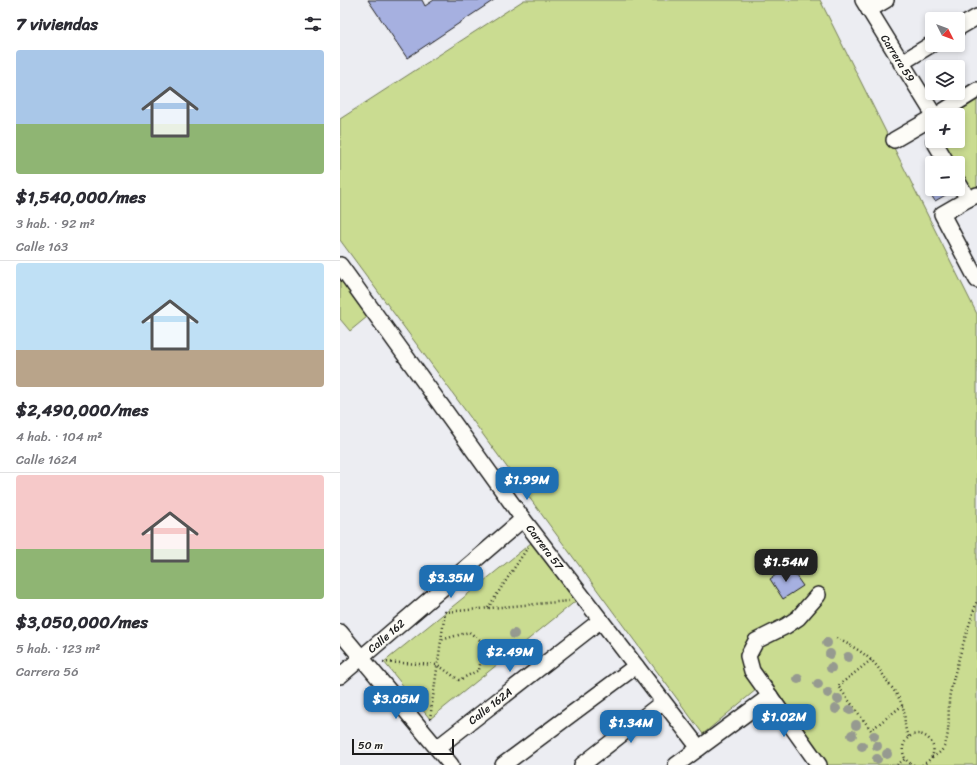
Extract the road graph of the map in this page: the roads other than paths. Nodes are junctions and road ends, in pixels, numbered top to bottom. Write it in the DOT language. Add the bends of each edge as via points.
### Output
graph roads {
  1 [pos="886,0"];
  2 [pos="866,5"];
  3 [pos="977,17"];
  4 [pos="965,24"];
  5 [pos="925,48"];
  6 [pos="901,63"];
  7 [pos="977,90"];
  8 [pos="926,108"];
  9 [pos="948,108"];
  10 [pos="925,122"];
  11 [pos="894,140"];
  12 [pos="965,190"];
  13 [pos="972,197"];
  14 [pos="340,265"];
  15 [pos="977,280"];
  16 [pos="523,519"];
  17 [pos="818,595"];
  18 [pos="601,620"];
  19 [pos="340,632"];
  20 [pos="362,657"];
  21 [pos="636,666"];
  22 [pos="340,676"];
  23 [pos="770,696"];
  24 [pos="663,702"];
  25 [pos="437,748"];
  26 [pos="699,748"];
  27 [pos="451,765"];
  28 [pos="503,765"];
  29 [pos="582,765"];
  30 [pos="676,765"];
  31 [pos="819,765"];
  1 -- 2 [label="street"];
  2 -- 6 [label="street, Carrera 59"];
  3 -- 4 [label="street"];
  5 -- 6 [label="street"];
  6 -- 8 [label="street, Carrera 59"];
  7 -- 9 [label="street"];
  10 -- 11 [label="street"];
  12 -- 13 [label="street"];
  13 -- 15 [label="street" via="942,214"];
  14 -- 16 [label="street, Carrera 57"];
  16 -- 18 [label="street, Carrera 57"];
  16 -- 20 [label="street, Calle 162"];
  17 -- 23 [label="street" via="798,618 756,640 748,656 752,671"];
  18 -- 21 [label="street, Carrera 57"];
  18 -- 25 [label="street, Calle 162A"];
  19 -- 20 [label="street"];
  20 -- 22 [label="street, Calle 162"];
  20 -- 25 [label="street"];
  21 -- 24 [label="street, Carrera 57"];
  21 -- 28 [label="street"];
  23 -- 26 [label="street"];
  23 -- 31 [label="street"];
  24 -- 26 [label="street, Carrera 57"];
  24 -- 29 [label="street"];
  25 -- 27 [label="street"];
  26 -- 30 [label="street"];
}
